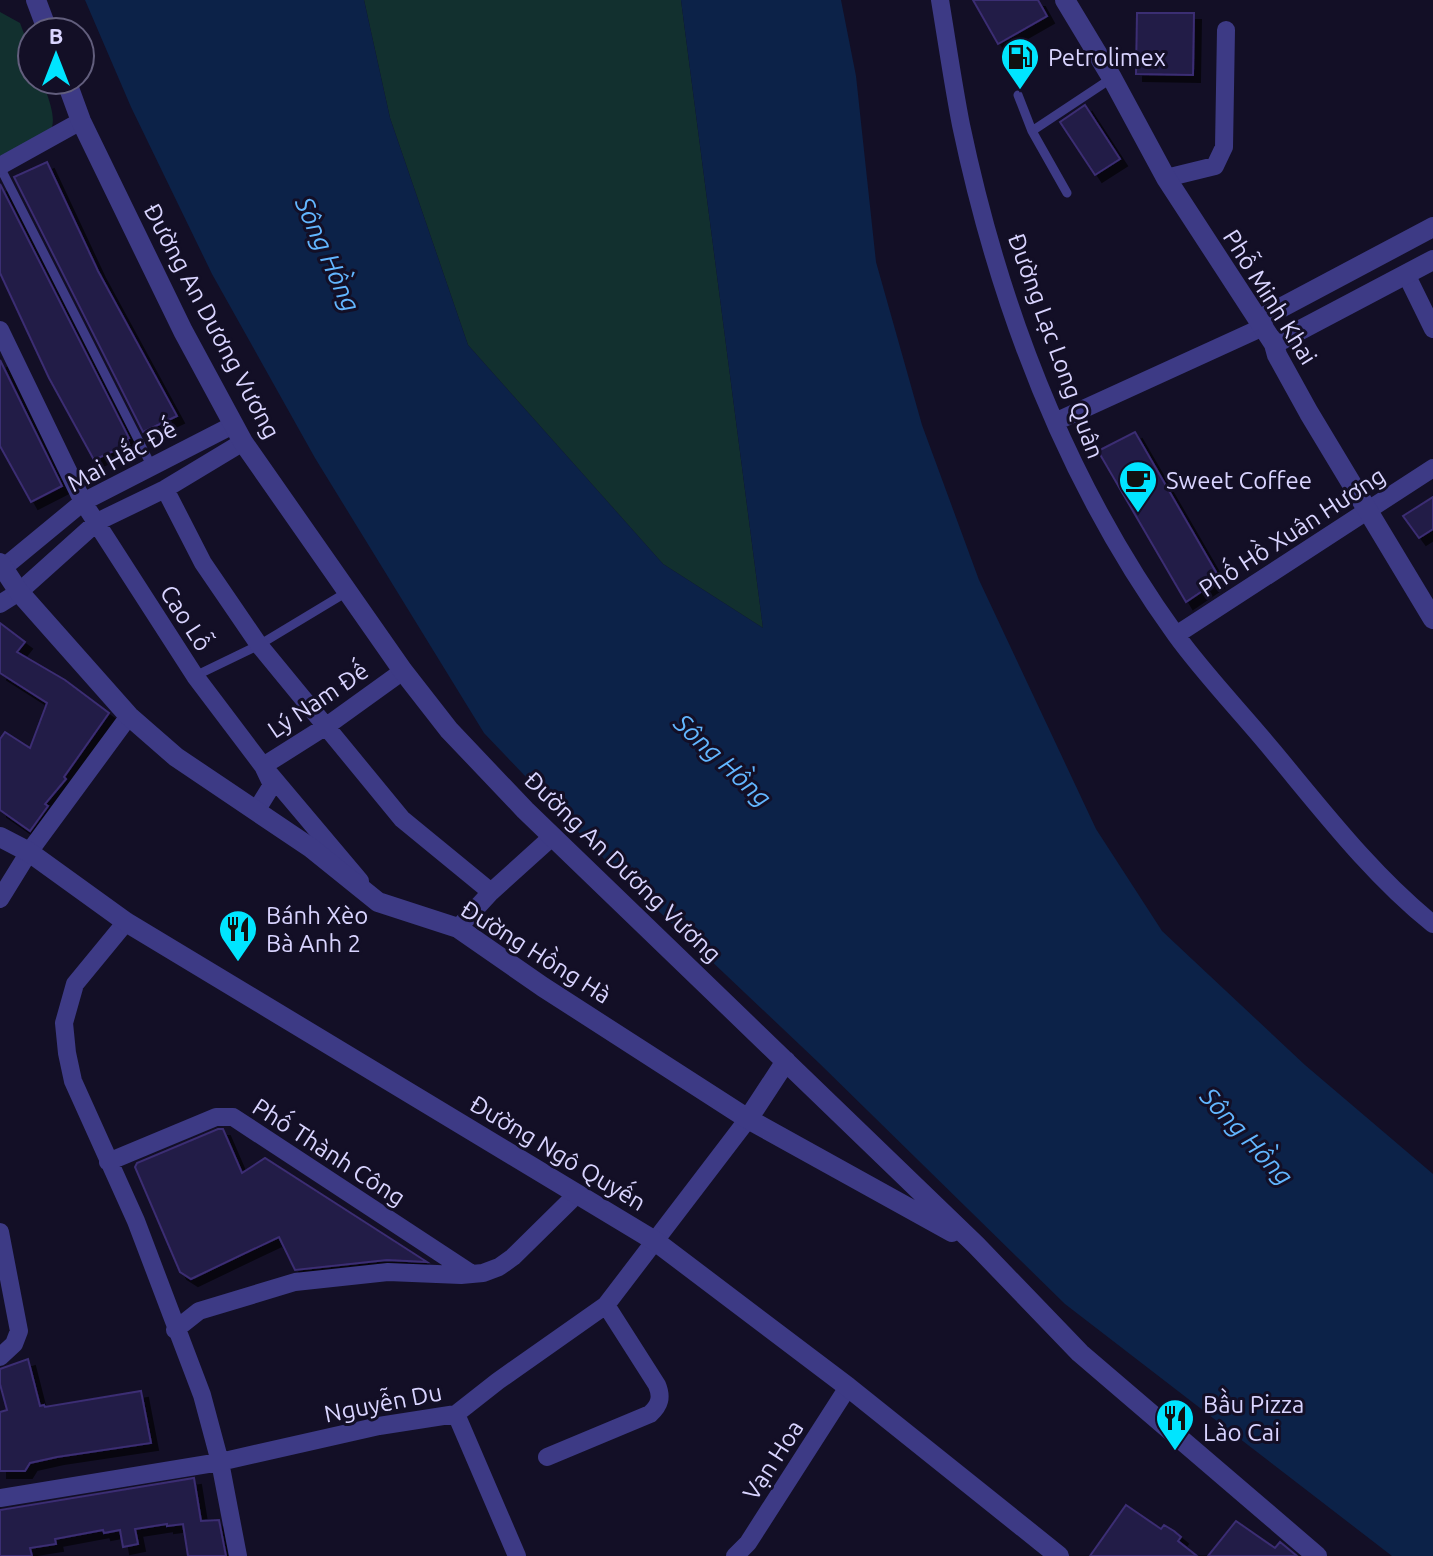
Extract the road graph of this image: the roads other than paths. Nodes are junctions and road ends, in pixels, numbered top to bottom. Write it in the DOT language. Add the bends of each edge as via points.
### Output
graph roads {
  1 [pos="940,0"];
  2 [pos="1065,0"];
  3 [pos="1226,30"];
  4 [pos="1112,78"];
  5 [pos="1018,95"];
  6 [pos="72,96"];
  7 [pos="81,121"];
  8 [pos="1032,131"];
  9 [pos="0,166"];
  10 [pos="1166,178"];
  11 [pos="1067,193"];
  12 [pos="1433,227"];
  13 [pos="1433,260"];
  14 [pos="1406,274"];
  15 [pos="1433,329"];
  16 [pos="0,330"];
  17 [pos="1265,330"];
  18 [pos="1055,422"];
  19 [pos="238,434"];
  20 [pos="151,465"];
  21 [pos="1433,468"];
  22 [pos="165,489"];
  23 [pos="83,502"];
  24 [pos="1367,511"];
  25 [pos="97,522"];
  26 [pos="1,565"];
  27 [pos="19,592"];
  28 [pos="347,592"];
  29 [pos="0,604"];
  30 [pos="1433,619"];
  31 [pos="1176,635"];
  32 [pos="259,645"];
  33 [pos="403,671"];
  34 [pos="195,676"];
  35 [pos="129,716"];
  36 [pos="328,725"];
  37 [pos="263,766"];
  38 [pos="256,811"];
  39 [pos="553,836"];
  40 [pos="0,837"];
  41 [pos="29,852"];
  42 [pos="491,892"];
  43 [pos="0,899"];
  44 [pos="378,902"];
  45 [pos="126,922"];
  46 [pos="1433,924"];
  47 [pos="458,928"];
  48 [pos="786,1061"];
  49 [pos="748,1119"];
  50 [pos="108,1162"];
  51 [pos="576,1195"];
  52 [pos="0,1232"];
  53 [pos="655,1241"];
  54 [pos="976,1245"];
  55 [pos="472,1274"];
  56 [pos="606,1305"];
  57 [pos="175,1330"];
  58 [pos="0,1357"];
  59 [pos="848,1387"];
  60 [pos="456,1414"];
  61 [pos="547,1457"];
  62 [pos="220,1462"];
  63 [pos="0,1498"];
  64 [pos="748,1552"];
  65 [pos="238,1556"];
  66 [pos="517,1556"];
  67 [pos="1059,1556"];
  68 [pos="1317,1556"];
  1 -- 18 [label="street, Đường Lạc Long Quân" via="982,210"];
  2 -- 4 [label="street, Phỗ Minh Khai"];
  3 -- 10 [label="street" via="1221,159 1215,166"];
  4 -- 8 [label="lane"];
  4 -- 10 [label="street, Phỗ Minh Khai"];
  5 -- 8 [label="lane"];
  6 -- 7 [label="street, Đường An Dương Vương"];
  7 -- 9 [label="street"];
  7 -- 19 [label="street, Đường An Dương Vương"];
  8 -- 11 [label="lane"];
  9 -- 20 [label="lane"];
  10 -- 17 [label="street, Phỗ Minh Khai"];
  12 -- 17 [label="street"];
  13 -- 14 [label="street"];
  14 -- 15 [label="street"];
  14 -- 17 [label="street"];
  16 -- 23 [label="street, Cao Lỗ"];
  17 -- 18 [label="street"];
  17 -- 24 [label="street, Phỗ Minh Khai"];
  18 -- 31 [label="street, Đường Lạc Long Quân" via="1113,538"];
  19 -- 20 [label="street, Mai Hắc Đế"];
  19 -- 22 [label="street, Mai Hắc Đế"];
  19 -- 28 [label="street, Đường An Dương Vương"];
  20 -- 23 [label="street, Mai Hắc Đế"];
  21 -- 24 [label="street, Phố Hồ Xuân Hương"];
  22 -- 25 [label="street, Mai Hắc Đế"];
  22 -- 32 [label="street" via="203,563"];
  23 -- 25 [label="street, Cao Lỗ"];
  23 -- 26 [label="street, Mai Hắc Đế"];
  24 -- 30 [label="street, Phỗ Minh Khai"];
  24 -- 31 [label="street, Phố Hồ Xuân Hương"];
  25 -- 27 [label="street, Mai Hắc Đế"];
  25 -- 34 [label="street, Cao Lỗ"];
  26 -- 27 [label="street, Đường Hồng Hà"];
  27 -- 29 [label="street, Mai Hắc Đế"];
  27 -- 35 [label="street, Đường Hồng Hà"];
  28 -- 32 [label="lane"];
  28 -- 33 [label="street, Đường An Dương Vương"];
  31 -- 46 [label="street, Đường Lạc Long Quân" via="1367,861"];
  32 -- 34 [label="lane"];
  32 -- 36 [label="street"];
  33 -- 36 [label="street, Lý Nam Đế"];
  33 -- 39 [label="street, Đường An Dương Vương" via="449,730"];
  34 -- 37 [label="street, Cao Lỗ"];
  35 -- 38 [label="street, Đường Hồng Hà" via="176,757"];
  35 -- 41 [label="street"];
  36 -- 37 [label="street, Lý Nam Đế"];
  36 -- 42 [label="street" via="402,819"];
  37 -- 38 [label="street, Lý Nam Đế" via="272,785"];
  37 -- 44 [label="street, Cao Lỗ"];
  38 -- 44 [label="street, Đường Hồng Hà"];
  39 -- 42 [label="street"];
  39 -- 48 [label="street, Đường An Dương Vương"];
  40 -- 41 [label="street, Đường Ngô Quyến"];
  41 -- 43 [label="street"];
  41 -- 45 [label="street, Đường Ngô Quyến"];
  42 -- 47 [label="street"];
  44 -- 47 [label="street, Đường Hồng Hà"];
  45 -- 50 [label="street" via="75,984 64,1023 73,1081"];
  45 -- 51 [label="street, Đường Ngô Quyến"];
  47 -- 49 [label="street, Đường Hồng Hà"];
  48 -- 49 [label="street"];
  48 -- 54 [label="street, Đường An Dương Vương"];
  49 -- 53 [label="street, Nguyễn Du"];
  49 -- 54 [label="street, Đường Hồng Hà"];
  50 -- 55 [label="street, Phố Thành Công" via="216,1117 233,1117"];
  50 -- 57 [label="street" via="136,1221"];
  51 -- 53 [label="street, Đường Ngô Quyến"];
  51 -- 55 [label="street" via="499,1267"];
  52 -- 58 [label="street" via="19,1331"];
  53 -- 56 [label="street, Nguyễn Du"];
  53 -- 59 [label="street, Đường Ngô Quyến"];
  54 -- 68 [label="street, Đường An Dương Vương" via="1080,1353"];
  55 -- 57 [label="street" via="388,1272 295,1282 199,1311"];
  56 -- 60 [label="street, Nguyễn Du"];
  56 -- 61 [label="street" via="657,1385 658,1405 650,1414"];
  57 -- 62 [label="street" via="202,1395"];
  59 -- 64 [label="street, Vạn Hoa"];
  59 -- 67 [label="street, Đường Ngô Quyến"];
  60 -- 62 [label="street, Nguyễn Du"];
  60 -- 66 [label="street"];
  62 -- 63 [label="street, Nguyễn Du"];
  62 -- 65 [label="street"];
}
